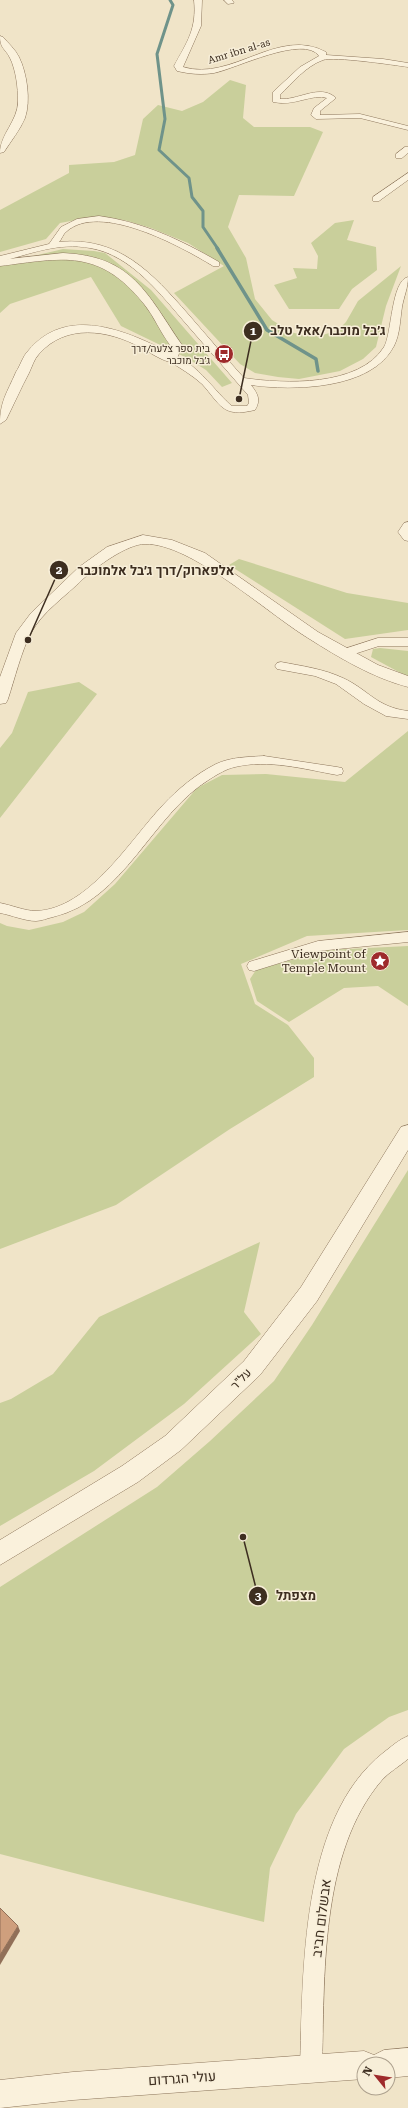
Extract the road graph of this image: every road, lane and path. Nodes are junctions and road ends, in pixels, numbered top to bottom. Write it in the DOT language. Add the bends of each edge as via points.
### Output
graph roads {
  1 [pos="198,0"];
  2 [pos="0,39"];
  3 [pos="322,57"];
  4 [pos="408,64"];
  5 [pos="408,128"];
  6 [pos="408,149"];
  7 [pos="0,150"];
  8 [pos="399,156"];
  9 [pos="408,176"];
  10 [pos="376,199"];
  11 [pos="52,246"];
  12 [pos="0,259"];
  13 [pos="0,263"];
  14 [pos="216,264"];
  15 [pos="408,280"];
  16 [pos="172,359"];
  17 [pos="241,381"];
  18 [pos="0,420"];
  19 [pos="407,533"];
  20 [pos="392,538"];
  21 [pos="408,642"];
  22 [pos="345,653"];
  23 [pos="281,666"];
  24 [pos="408,682"];
  25 [pos="0,699"];
  26 [pos="408,715"];
  27 [pos="337,771"];
  28 [pos="0,908"];
  29 [pos="408,937"];
  30 [pos="254,966"];
  31 [pos="408,1132"];
  32 [pos="0,1553"];
  33 [pos="408,1746"];
  34 [pos="408,2062"];
  35 [pos="396,2063"];
  36 [pos="356,2066"];
  37 [pos="311,2069"];
  38 [pos="0,2094"];
  1 -- 3 [label="street, Amr ibn al-as" via="197,31 178,66 180,69 194,72 218,70 260,54 289,48 314,49 323,54"];
  2 -- 7 [label="street" via="14,56 23,102 14,130"];
  3 -- 4 [label="street"];
  3 -- 5 [label="street" via="286,83 276,94 276,100 291,102 327,94 332,98 317,110 315,114 319,117 360,116"];
  6 -- 8 [label="street"];
  9 -- 10 [label="street"];
  11 -- 12 [label="street"];
  11 -- 14 [label="street" via="61,231 69,225 86,220 112,220 164,236 185,245"];
  11 -- 17 [label="street" via="96,246 134,266 153,281"];
  13 -- 16 [label="street" via="72,255 103,263 117,271 148,302 176,345"];
  15 -- 17 [label="street" via="398,304 389,348 381,358 367,367 349,375 308,384 275,385"];
  16 -- 17 [label="street" via="205,382 221,404 228,409 242,411 251,408 254,403 253,394"];
  16 -- 18 [label="street" via="132,338 107,330 74,329 60,333 32,353"];
  19 -- 20 [label="street"];
  21 -- 22 [label="street" via="378,642"];
  22 -- 24 [label="street"];
  22 -- 25 [label="street" via="271,607 200,556 167,543 142,539 112,550 84,570 36,616 22,633"];
  23 -- 26 [label="street" via="317,673 340,681 390,713"];
  27 -- 28 [label="street" via="257,760 221,766 192,783 102,884 67,909 46,916 27,916"];
  29 -- 30 [label="street" via="318,946"];
  31 -- 32 [label="street, על\"ר" via="309,1294 252,1368 194,1424 142,1465"];
  33 -- 37 [label="street, אבשלום חביב" via="379,1768 363,1788 350,1810 326,1874 317,1931"];
  34 -- 35 [label="street"];
  36 -- 37 [label="street, עולי הגרדום"];
  37 -- 38 [label="street, עולי הגרדום" via="73,2086"];
}
